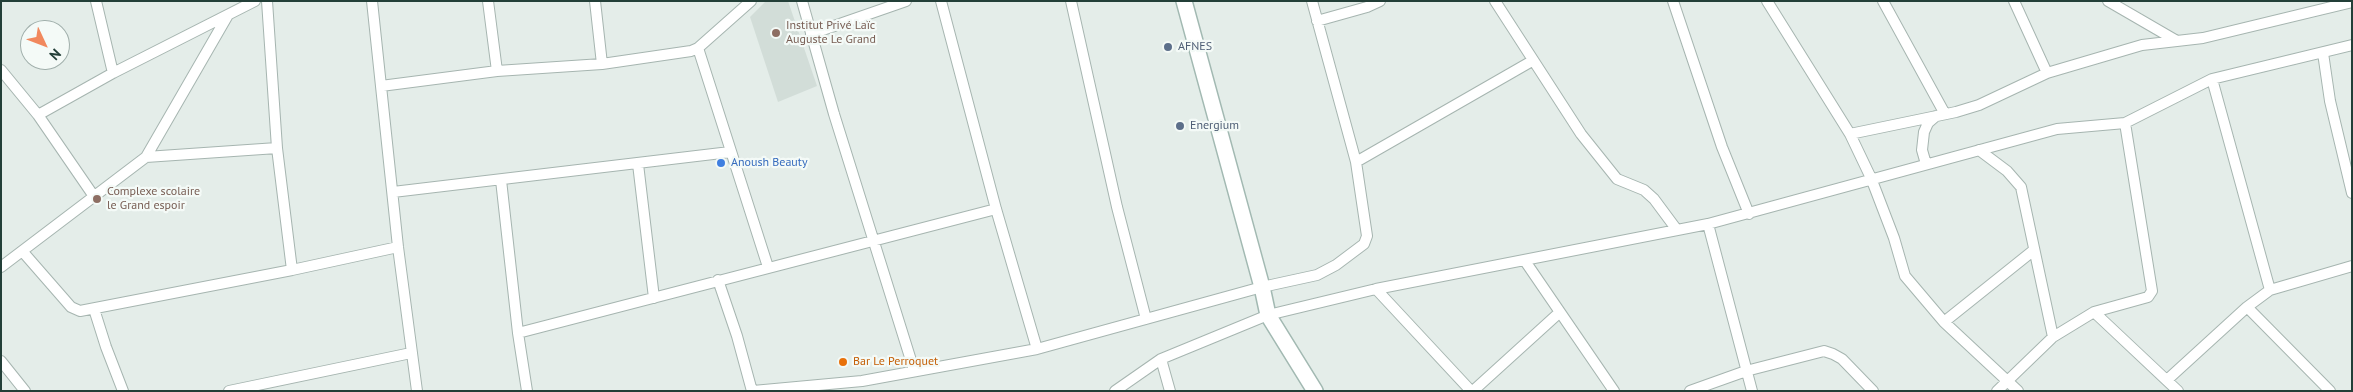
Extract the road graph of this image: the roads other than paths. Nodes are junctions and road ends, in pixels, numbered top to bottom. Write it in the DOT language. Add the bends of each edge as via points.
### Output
graph roads {
  1 [pos="96,1"];
  2 [pos="255,1"];
  3 [pos="267,1"];
  4 [pos="372,1"];
  5 [pos="488,1"];
  6 [pos="595,1"];
  7 [pos="750,1"];
  8 [pos="802,1"];
  9 [pos="906,1"];
  10 [pos="941,1"];
  11 [pos="1071,1"];
  12 [pos="1184,1"];
  13 [pos="1312,1"];
  14 [pos="1380,1"];
  15 [pos="1495,1"];
  16 [pos="1673,1"];
  17 [pos="1767,1"];
  18 [pos="1883,1"];
  19 [pos="2014,1"];
  20 [pos="2108,1"];
  21 [pos="2352,2"];
  22 [pos="2333,3"];
  23 [pos="228,14"];
  24 [pos="1317,21"];
  25 [pos="811,34"];
  26 [pos="2177,41"];
  27 [pos="2352,45"];
  28 [pos="698,48"];
  29 [pos="2323,53"];
  30 [pos="1532,61"];
  31 [pos="602,64"];
  32 [pos="1,70"];
  33 [pos="497,71"];
  34 [pos="113,73"];
  35 [pos="2047,73"];
  36 [pos="2212,79"];
  37 [pos="381,86"];
  38 [pos="38,115"];
  39 [pos="1940,115"];
  40 [pos="2125,123"];
  41 [pos="1850,134"];
  42 [pos="277,148"];
  43 [pos="1979,150"];
  44 [pos="730,152"];
  45 [pos="146,156"];
  46 [pos="1356,162"];
  47 [pos="638,164"];
  48 [pos="1926,164"];
  49 [pos="1871,178"];
  50 [pos="501,180"];
  51 [pos="393,192"];
  52 [pos="2352,193"];
  53 [pos="93,196"];
  54 [pos="996,209"];
  55 [pos="1748,214"];
  56 [pos="1708,224"];
  57 [pos="1677,230"];
  58 [pos="874,240"];
  59 [pos="398,248"];
  60 [pos="2034,250"];
  61 [pos="22,252"];
  62 [pos="1525,261"];
  63 [pos="2352,266"];
  64 [pos="1,267"];
  65 [pos="768,267"];
  66 [pos="292,270"];
  67 [pos="718,280"];
  68 [pos="1262,287"];
  69 [pos="1376,289"];
  70 [pos="2270,290"];
  71 [pos="654,298"];
  72 [pos="2247,307"];
  73 [pos="94,309"];
  74 [pos="1560,312"];
  75 [pos="2094,312"];
  76 [pos="1268,315"];
  77 [pos="1146,318"];
  78 [pos="1944,322"];
  79 [pos="518,333"];
  80 [pos="2053,337"];
  81 [pos="1037,349"];
  82 [pos="411,353"];
  83 [pos="1161,359"];
  84 [pos="1,360"];
  85 [pos="914,370"];
  86 [pos="1746,371"];
  87 [pos="2167,380"];
  88 [pos="2008,381"];
  89 [pos="1316,389"];
  90 [pos="25,391"];
  91 [pos="123,391"];
  92 [pos="229,391"];
  93 [pos="417,391"];
  94 [pos="527,391"];
  95 [pos="753,391"];
  96 [pos="1115,391"];
  97 [pos="1170,391"];
  98 [pos="1472,391"];
  99 [pos="1614,391"];
  100 [pos="1690,391"];
  101 [pos="1752,391"];
  102 [pos="1873,391"];
  103 [pos="1997,391"];
  104 [pos="2018,391"];
  105 [pos="2178,391"];
  106 [pos="2330,391"];
  1 -- 34 [label="street"];
  2 -- 23 [label="street"];
  3 -- 42 [label="street"];
  4 -- 37 [label="street"];
  5 -- 33 [label="street"];
  6 -- 31 [label="street"];
  7 -- 28 [label="street"];
  8 -- 25 [label="street"];
  9 -- 25 [label="street"];
  10 -- 54 [label="street"];
  11 -- 77 [label="street" via="1117,207"];
  12 -- 68 [label="street"];
  13 -- 24 [label="street"];
  14 -- 24 [label="street"];
  15 -- 30 [label="street"];
  16 -- 55 [label="street"];
  17 -- 41 [label="street"];
  18 -- 39 [label="street"];
  19 -- 35 [label="street"];
  20 -- 26 [label="street"];
  21 -- 22 [label="street"];
  22 -- 26 [label="street" via="2203,38"];
  23 -- 34 [label="street"];
  23 -- 45 [label="street"];
  24 -- 46 [label="street"];
  25 -- 58 [label="street"];
  26 -- 35 [label="street" via="2142,45"];
  27 -- 29 [label="street"];
  28 -- 31 [label="street"];
  28 -- 44 [label="street"];
  29 -- 36 [label="street"];
  29 -- 52 [label="street" via="2330,101"];
  30 -- 46 [label="street"];
  30 -- 57 [label="street" via="1581,134 1613,174 1647,193"];
  31 -- 33 [label="street"];
  32 -- 38 [label="street"];
  33 -- 37 [label="street"];
  34 -- 38 [label="street"];
  35 -- 39 [label="street" via="1979,105"];
  36 -- 40 [label="street"];
  36 -- 70 [label="street"];
  37 -- 51 [label="street"];
  38 -- 53 [label="street"];
  39 -- 41 [label="street"];
  39 -- 48 [label="street" via="1928,123 1924,132 1922,150"];
  40 -- 43 [label="street" via="2057,129"];
  40 -- 75 [label="street" via="2152,291 2148,297"];
  41 -- 49 [label="street"];
  42 -- 45 [label="street"];
  42 -- 66 [label="street"];
  43 -- 48 [label="street"];
  43 -- 60 [label="street" via="2007,171 2021,187"];
  44 -- 47 [label="street"];
  44 -- 65 [label="street"];
  45 -- 53 [label="street"];
  46 -- 68 [label="street" via="1366,242 1317,275"];
  47 -- 50 [label="street"];
  47 -- 71 [label="street"];
  48 -- 49 [label="street"];
  49 -- 55 [label="street"];
  49 -- 78 [label="street" via="1905,276"];
  50 -- 51 [label="street"];
  50 -- 79 [label="street"];
  51 -- 59 [label="street"];
  53 -- 61 [label="street"];
  54 -- 58 [label="street"];
  54 -- 81 [label="street"];
  55 -- 56 [label="street"];
  56 -- 57 [label="street"];
  56 -- 86 [label="street"];
  57 -- 62 [label="street"];
  58 -- 65 [label="street"];
  58 -- 85 [label="street"];
  59 -- 66 [label="street"];
  59 -- 82 [label="street"];
  60 -- 78 [label="street"];
  60 -- 80 [label="street"];
  61 -- 64 [label="street"];
  61 -- 73 [label="street" via="75,310"];
  62 -- 69 [label="street"];
  62 -- 74 [label="street"];
  63 -- 70 [label="street"];
  65 -- 67 [label="street"];
  66 -- 73 [label="street"];
  67 -- 71 [label="street"];
  67 -- 95 [label="street"];
  68 -- 76 [label="street"];
  68 -- 77 [label="street"];
  69 -- 76 [label="street"];
  69 -- 98 [label="street"];
  70 -- 72 [label="street"];
  71 -- 79 [label="street"];
  72 -- 87 [label="street"];
  72 -- 106 [label="street"];
  73 -- 91 [label="street"];
  74 -- 98 [label="street"];
  74 -- 99 [label="street"];
  75 -- 80 [label="street"];
  75 -- 87 [label="street"];
  76 -- 83 [label="street"];
  76 -- 89 [label="street"];
  77 -- 81 [label="street"];
  78 -- 88 [label="street"];
  79 -- 94 [label="street"];
  80 -- 88 [label="street"];
  81 -- 85 [label="street"];
  82 -- 92 [label="street"];
  82 -- 93 [label="street"];
  83 -- 96 [label="street"];
  83 -- 97 [label="street"];
  84 -- 90 [label="street"];
  85 -- 95 [label="street" via="862,380"];
  86 -- 100 [label="street"];
  86 -- 101 [label="street"];
  86 -- 102 [label="street" via="1824,352 1842,359"];
  87 -- 105 [label="street"];
  88 -- 103 [label="street"];
  88 -- 104 [label="street"];
}
